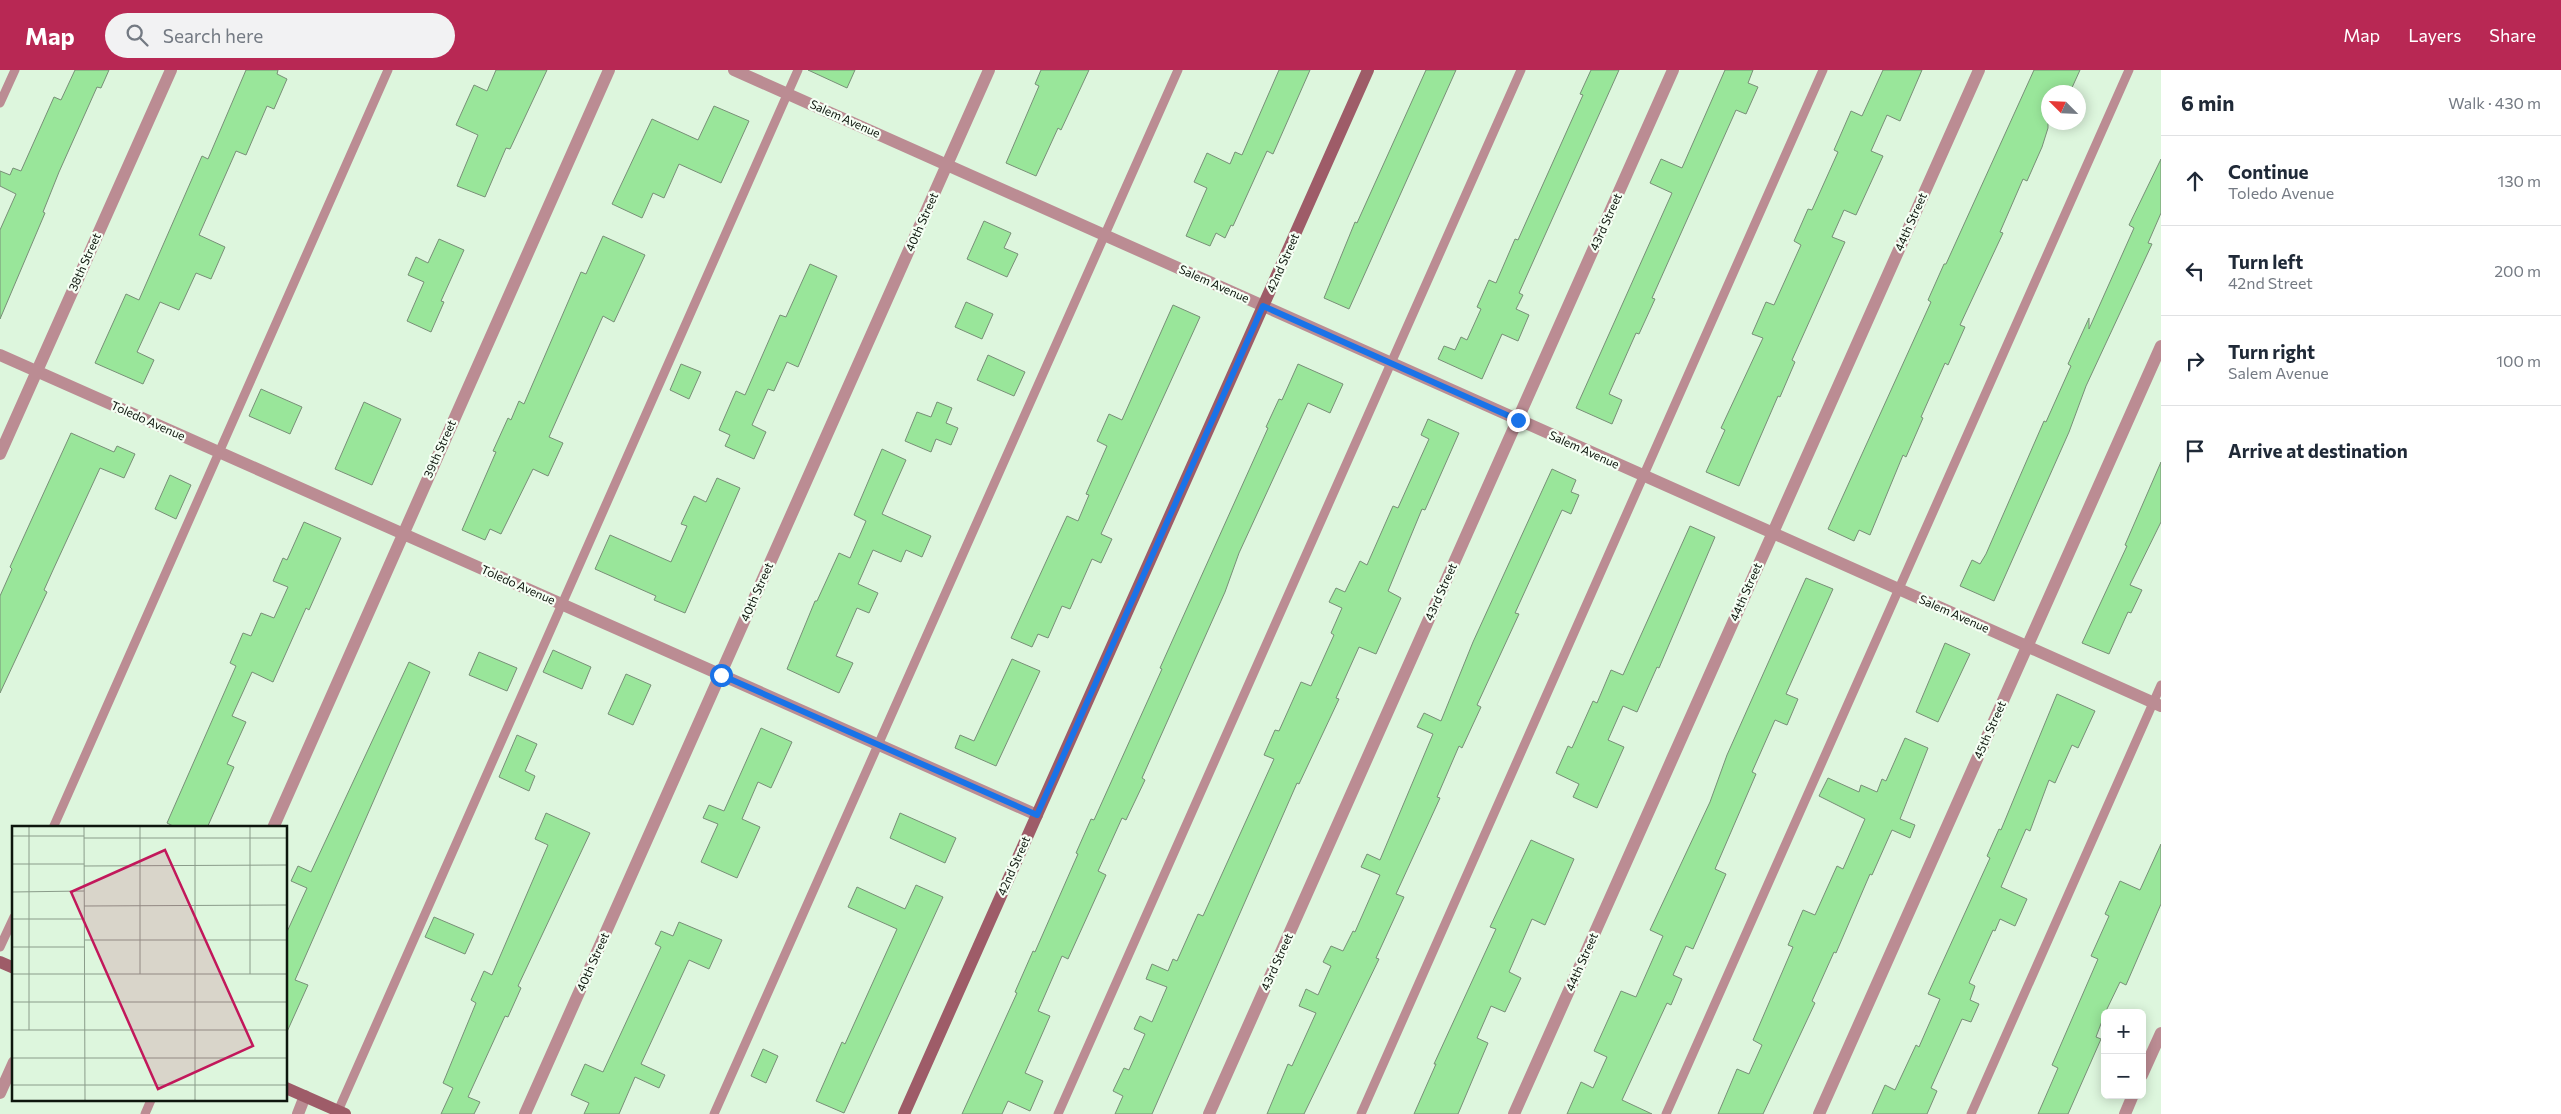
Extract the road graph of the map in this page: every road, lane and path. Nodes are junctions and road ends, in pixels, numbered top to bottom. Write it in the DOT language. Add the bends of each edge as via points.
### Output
graph roads {
  1 [pos="15,70"];
  2 [pos="171,70"];
  3 [pos="388,70"];
  4 [pos="609,70"];
  5 [pos="734,70"];
  6 [pos="798,70"];
  7 [pos="989,70"];
  8 [pos="1178,70"];
  9 [pos="1368,70"];
  10 [pos="1521,70"];
  11 [pos="1673,70"];
  12 [pos="1823,70"];
  13 [pos="1979,70"];
  14 [pos="2129,70"];
  15 [pos="788,93"];
  16 [pos="0,103"];
  17 [pos="947,164"];
  18 [pos="1104,235"];
  19 [pos="1263,306"];
  20 [pos="2161,346"];
  21 [pos="0,355"];
  22 [pos="1391,364"];
  23 [pos="37,371"];
  24 [pos="1518,420"];
  25 [pos="221,453"];
  26 [pos="0,454"];
  27 [pos="1643,476"];
  28 [pos="403,534"];
  29 [pos="1772,534"];
  30 [pos="1899,590"];
  31 [pos="560,604"];
  32 [pos="2027,647"];
  33 [pos="721,675"];
  34 [pos="2161,685"];
  35 [pos="2157,704"];
  36 [pos="880,745"];
  37 [pos="1037,815"];
  38 [pos="54,826"];
  39 [pos="274,826"];
  40 [pos="12,920"];
  41 [pos="0,947"];
  42 [pos="0,962"];
  43 [pos="12,967"];
  44 [pos="2161,1033"];
  45 [pos="12,1066"];
  46 [pos="2146,1066"];
  47 [pos="288,1089"];
  48 [pos="0,1093"];
  49 [pos="305,1096"];
  50 [pos="2131,1099"];
  51 [pos="150,1102"];
  52 [pos="341,1112"];
  53 [pos="145,1114"];
  54 [pos="298,1114"];
  55 [pos="526,1114"];
  56 [pos="714,1114"];
  57 [pos="904,1114"];
  58 [pos="1058,1114"];
  59 [pos="1209,1114"];
  60 [pos="1361,1114"];
  61 [pos="1514,1114"];
  62 [pos="1666,1114"];
  63 [pos="1819,1114"];
  64 [pos="1970,1114"];
  65 [pos="2125,1114"];
  1 -- 16 [label="lane"];
  2 -- 23 [label="street, 38th Street"];
  3 -- 25 [label="lane"];
  4 -- 28 [label="street, 39th Street"];
  5 -- 15 [label="street, Salem Avenue"];
  6 -- 15 [label="lane"];
  7 -- 17 [label="street, 40th Street"];
  8 -- 18 [label="lane"];
  9 -- 19 [label="street, 42nd Street"];
  10 -- 22 [label="lane"];
  11 -- 24 [label="street, 43rd Street"];
  12 -- 27 [label="lane"];
  13 -- 29 [label="street, 44th Street"];
  14 -- 30 [label="lane"];
  15 -- 17 [label="street, Salem Avenue"];
  15 -- 31 [label="lane"];
  17 -- 18 [label="street, Salem Avenue"];
  17 -- 33 [label="street, 40th Street"];
  18 -- 19 [label="street, Salem Avenue"];
  18 -- 36 [label="lane"];
  19 -- 22 [label="street, Salem Avenue"];
  19 -- 37 [label="street, 42nd Street"];
  20 -- 32 [label="street, 45th Street"];
  21 -- 23 [label="street, Toledo Avenue"];
  22 -- 24 [label="street, Salem Avenue"];
  22 -- 58 [label="lane"];
  23 -- 25 [label="street, Toledo Avenue"];
  23 -- 26 [label="street, 38th Street"];
  24 -- 27 [label="street, Salem Avenue"];
  24 -- 59 [label="street, 43rd Street"];
  25 -- 28 [label="street, Toledo Avenue"];
  25 -- 38 [label="lane"];
  27 -- 29 [label="street, Salem Avenue"];
  27 -- 60 [label="lane"];
  28 -- 31 [label="street, Toledo Avenue"];
  28 -- 39 [label="street, 39th Street"];
  29 -- 30 [label="street, Salem Avenue"];
  29 -- 61 [label="street, 44th Street"];
  30 -- 32 [label="street, Salem Avenue"];
  30 -- 62 [label="lane"];
  31 -- 33 [label="street, Toledo Avenue"];
  31 -- 52 [label="lane"];
  32 -- 35 [label="street, Salem Avenue"];
  32 -- 63 [label="street, 45th Street"];
  33 -- 36 [label="street, Toledo Avenue"];
  33 -- 55 [label="street, 40th Street"];
  34 -- 35 [label="lane"];
  35 -- 64 [label="lane"];
  36 -- 37 [label="street, Toledo Avenue"];
  36 -- 56 [label="lane"];
  37 -- 57 [label="street, 42nd Street"];
  40 -- 41 [label="lane"];
  42 -- 43 [label="street"];
  44 -- 46 [label="street"];
  45 -- 48 [label="street"];
  47 -- 49 [label="street"];
  49 -- 52 [label="street"];
  49 -- 54 [label="street"];
  50 -- 65 [label="street"];
  51 -- 53 [label="lane"];
}
